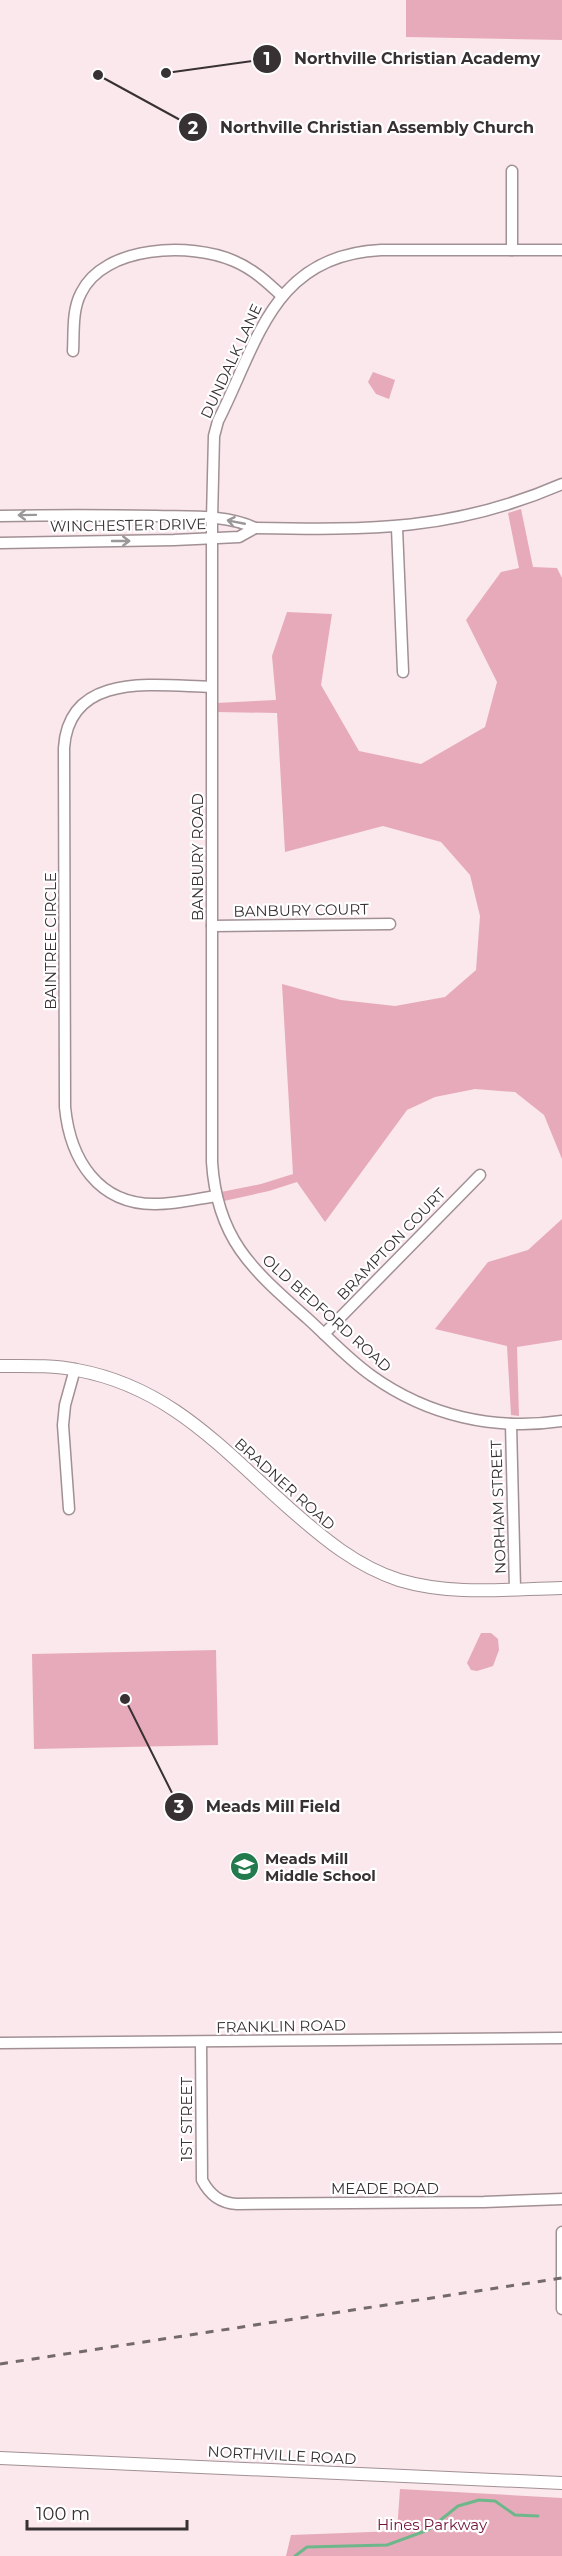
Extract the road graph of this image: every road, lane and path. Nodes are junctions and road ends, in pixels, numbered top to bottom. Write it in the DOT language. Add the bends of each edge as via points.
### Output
graph roads {
  1 [pos="512,171"];
  2 [pos="512,250"];
  3 [pos="562,250"];
  4 [pos="282,296"];
  5 [pos="73,351"];
  6 [pos="562,484"];
  7 [pos="0,516"];
  8 [pos="212,519"];
  9 [pos="255,528"];
  10 [pos="397,528"];
  11 [pos="212,538"];
  12 [pos="0,543"];
  13 [pos="403,672"];
  14 [pos="211,687"];
  15 [pos="390,924"];
  16 [pos="212,926"];
  17 [pos="480,1175"];
  18 [pos="216,1196"];
  19 [pos="324,1334"];
  20 [pos="0,1366"];
  21 [pos="75,1369"];
  22 [pos="562,1421"];
  23 [pos="511,1424"];
  24 [pos="69,1509"];
  25 [pos="562,1588"];
  26 [pos="515,1589"];
  27 [pos="562,2038"];
  28 [pos="201,2042"];
  29 [pos="0,2043"];
  30 [pos="211,2193"];
  31 [pos="562,2199"];
  32 [pos="562,2232"];
  33 [pos="562,2309"];
  34 [pos="0,2458"];
  35 [pos="562,2483"];
  1 -- 2 [label="street"];
  2 -- 3 [label="street, DUNDALK LANE"];
  2 -- 4 [label="street, DUNDALK LANE" via="356,252 318,267"];
  4 -- 5 [label="street" via="252,270 222,256 196,252 130,255 98,271 81,292 76,305"];
  4 -- 8 [label="street, DUNDALK LANE" via="262,324 216,426 212,447"];
  6 -- 10 [label="street, WINCHESTER DRIVE" via="491,511"];
  8 -- 7 [label="street, WINCHESTER DRIVE, one-way" via="79,514"];
  9 -- 8 [label="street, WINCHESTER DRIVE, one-way" via="240,521"];
  8 -- 11 [label="street, BANBURY ROAD"];
  9 -- 10 [label="street, WINCHESTER DRIVE"];
  9 -- 11 [label="street, WINCHESTER DRIVE" via="239,537"];
  10 -- 13 [label="street"];
  12 -- 11 [label="street, WINCHESTER DRIVE, one-way"];
  11 -- 14 [label="street, BANBURY ROAD"];
  14 -- 16 [label="street, BANBURY ROAD"];
  14 -- 18 [label="street, BAINTREE CIRCLE" via="110,689 83,704 67,731 64,1107 79,1161 93,1179 113,1193 134,1202 155,1204"];
  15 -- 16 [label="street, BANBURY COURT"];
  16 -- 18 [label="street, BANBURY ROAD" via="212,1162"];
  17 -- 19 [label="street, BRAMPTON COURT"];
  18 -- 19 [label="street, OLD BEDFORD ROAD" via="227,1228 247,1262"];
  19 -- 23 [label="street, OLD BEDFORD ROAD" via="372,1376 410,1399 461,1418"];
  20 -- 21 [label="street, BRADNER ROAD"];
  21 -- 24 [label="street" via="63,1425"];
  21 -- 26 [label="street, BRADNER ROAD" via="128,1384 176,1409 324,1539 364,1565 399,1580 434,1587"];
  22 -- 23 [label="street, OLD BEDFORD ROAD"];
  23 -- 26 [label="street, NORHAM STREET"];
  25 -- 26 [label="street, BRADNER ROAD"];
  27 -- 28 [label="street, FRANKLIN ROAD"];
  28 -- 29 [label="street, FRANKLIN ROAD"];
  28 -- 30 [label="street, 1ST STREET" via="200,2168 202,2180"];
  30 -- 31 [label="street, MEADE ROAD" via="223,2202 237,2204"];
  32 -- 33 [label="street"];
  34 -- 35 [label="street, NORTHVILLE ROAD"];
}
